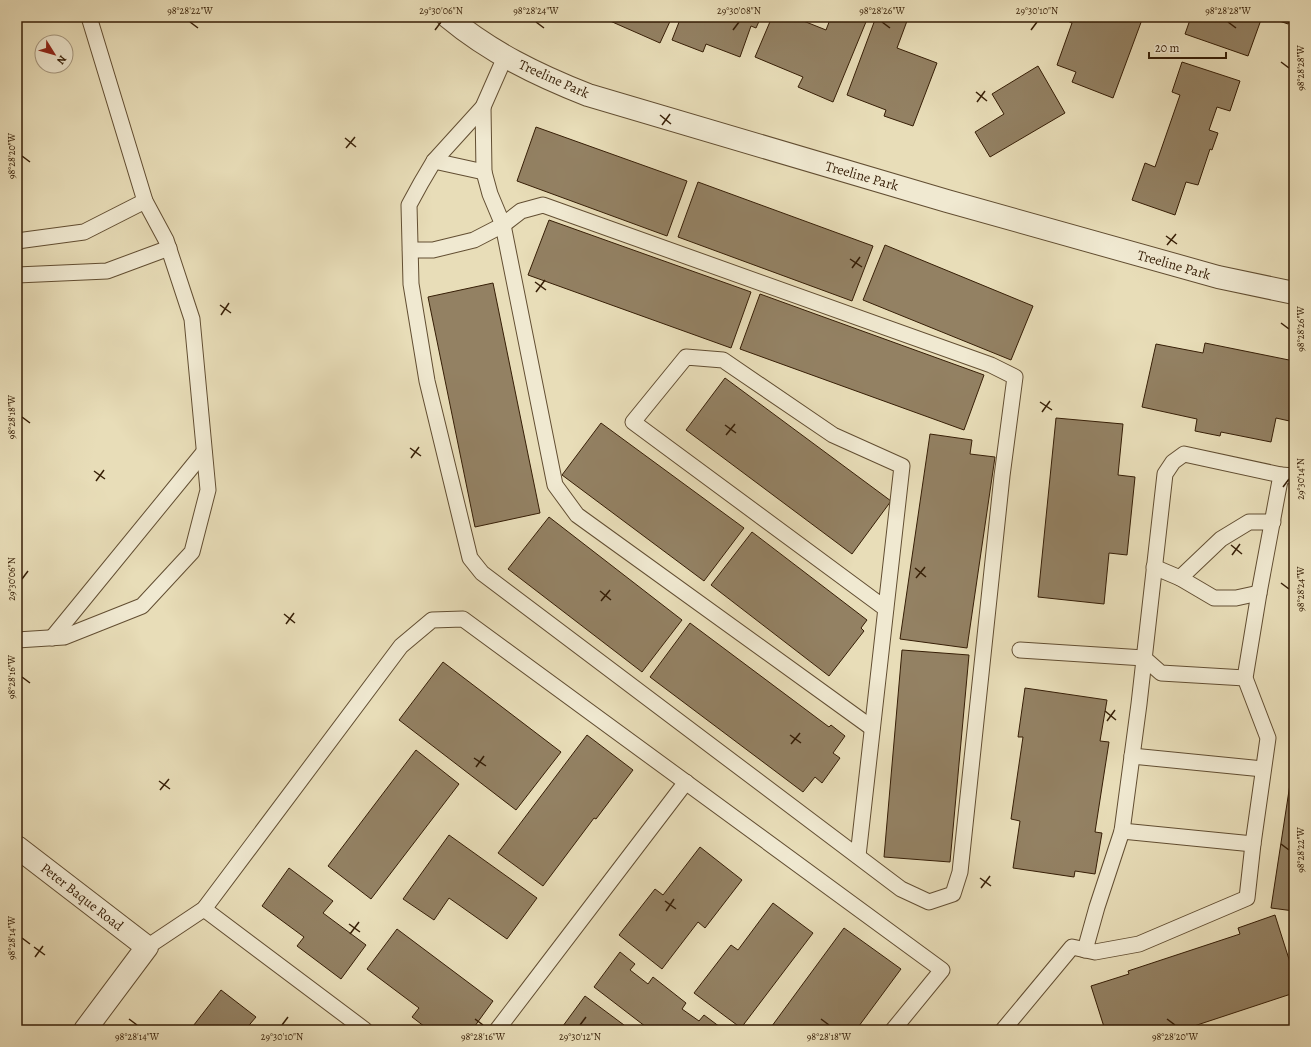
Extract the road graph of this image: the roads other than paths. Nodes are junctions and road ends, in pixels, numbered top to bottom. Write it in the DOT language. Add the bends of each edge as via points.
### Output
graph roads {
  1 [pos="89,17"];
  2 [pos="448,17"];
  3 [pos="505,57"];
  4 [pos="483,107"];
  5 [pos="434,161"];
  6 [pos="484,172"];
  7 [pos="145,201"];
  8 [pos="503,225"];
  9 [pos="17,241"];
  10 [pos="169,248"];
  11 [pos="410,250"];
  12 [pos="17,275"];
  13 [pos="1294,293"];
  14 [pos="204,452"];
  15 [pos="1288,476"];
  16 [pos="1273,522"];
  17 [pos="1154,567"];
  18 [pos="1180,578"];
  19 [pos="1259,593"];
  20 [pos="886,609"];
  21 [pos="52,638"];
  22 [pos="17,640"];
  23 [pos="1020,650"];
  24 [pos="1144,658"];
  25 [pos="1245,678"];
  26 [pos="872,728"];
  27 [pos="1132,756"];
  28 [pos="1264,769"];
  29 [pos="686,782"];
  30 [pos="1122,831"];
  31 [pos="1253,844"];
  32 [pos="17,847"];
  33 [pos="858,856"];
  34 [pos="204,909"];
  35 [pos="147,947"];
  36 [pos="1085,950"];
  37 [pos="85,1030"];
  38 [pos="365,1030"];
  39 [pos="497,1030"];
  40 [pos="893,1030"];
  41 [pos="1004,1030"];
  1 -- 7 [label="lane"];
  2 -- 3 [label="street, Treeline Park"];
  3 -- 4 [label="lane"];
  3 -- 13 [label="street, Treeline Park" via="549,80 588,95 1196,271"];
  4 -- 5 [label="lane"];
  4 -- 6 [label="lane"];
  5 -- 6 [label="lane"];
  5 -- 11 [label="lane" via="409,205"];
  6 -- 8 [label="lane"];
  7 -- 9 [label="lane" via="84,232"];
  7 -- 10 [label="lane"];
  8 -- 11 [label="lane" via="474,240 432,250"];
  8 -- 26 [label="lane" via="555,485 577,515"];
  8 -- 33 [label="lane" via="522,211 543,205 983,362 1015,377 1001,484 960,872 953,894 929,902 901,889"];
  10 -- 12 [label="lane" via="107,271"];
  10 -- 14 [label="lane" via="192,319"];
  11 -- 33 [label="lane" via="411,284 427,381 470,558 482,573"];
  14 -- 21 [label="lane"];
  14 -- 21 [label="lane" via="208,490 192,552 142,606 64,637"];
  15 -- 16 [label="lane"];
  15 -- 17 [label="lane" via="1184,454 1173,462 1164,474"];
  16 -- 18 [label="lane" via="1249,522 1221,539"];
  16 -- 19 [label="lane"];
  17 -- 18 [label="lane"];
  17 -- 24 [label="lane"];
  18 -- 19 [label="lane" via="1214,598 1236,598"];
  19 -- 25 [label="lane"];
  20 -- 20 [label="lane" via="902,466 834,435 723,360 686,358 634,422"];
  20 -- 26 [label="lane"];
  21 -- 22 [label="lane"];
  23 -- 24 [label="lane"];
  24 -- 25 [label="lane" via="1161,673"];
  24 -- 27 [label="lane"];
  25 -- 28 [label="lane" via="1268,738"];
  26 -- 33 [label="lane"];
  27 -- 28 [label="lane"];
  27 -- 30 [label="lane"];
  28 -- 31 [label="lane"];
  29 -- 34 [label="lane" via="463,619 432,620 401,646"];
  29 -- 39 [label="lane"];
  29 -- 40 [label="lane" via="942,970"];
  30 -- 31 [label="lane"];
  30 -- 36 [label="lane"];
  31 -- 36 [label="lane" via="1247,898 1139,944 1095,952"];
  32 -- 35 [label="street, Peter Baque Road"];
  34 -- 35 [label="lane"];
  34 -- 38 [label="lane"];
  35 -- 37 [label="street"];
  36 -- 41 [label="lane" via="1072,947"];
}
